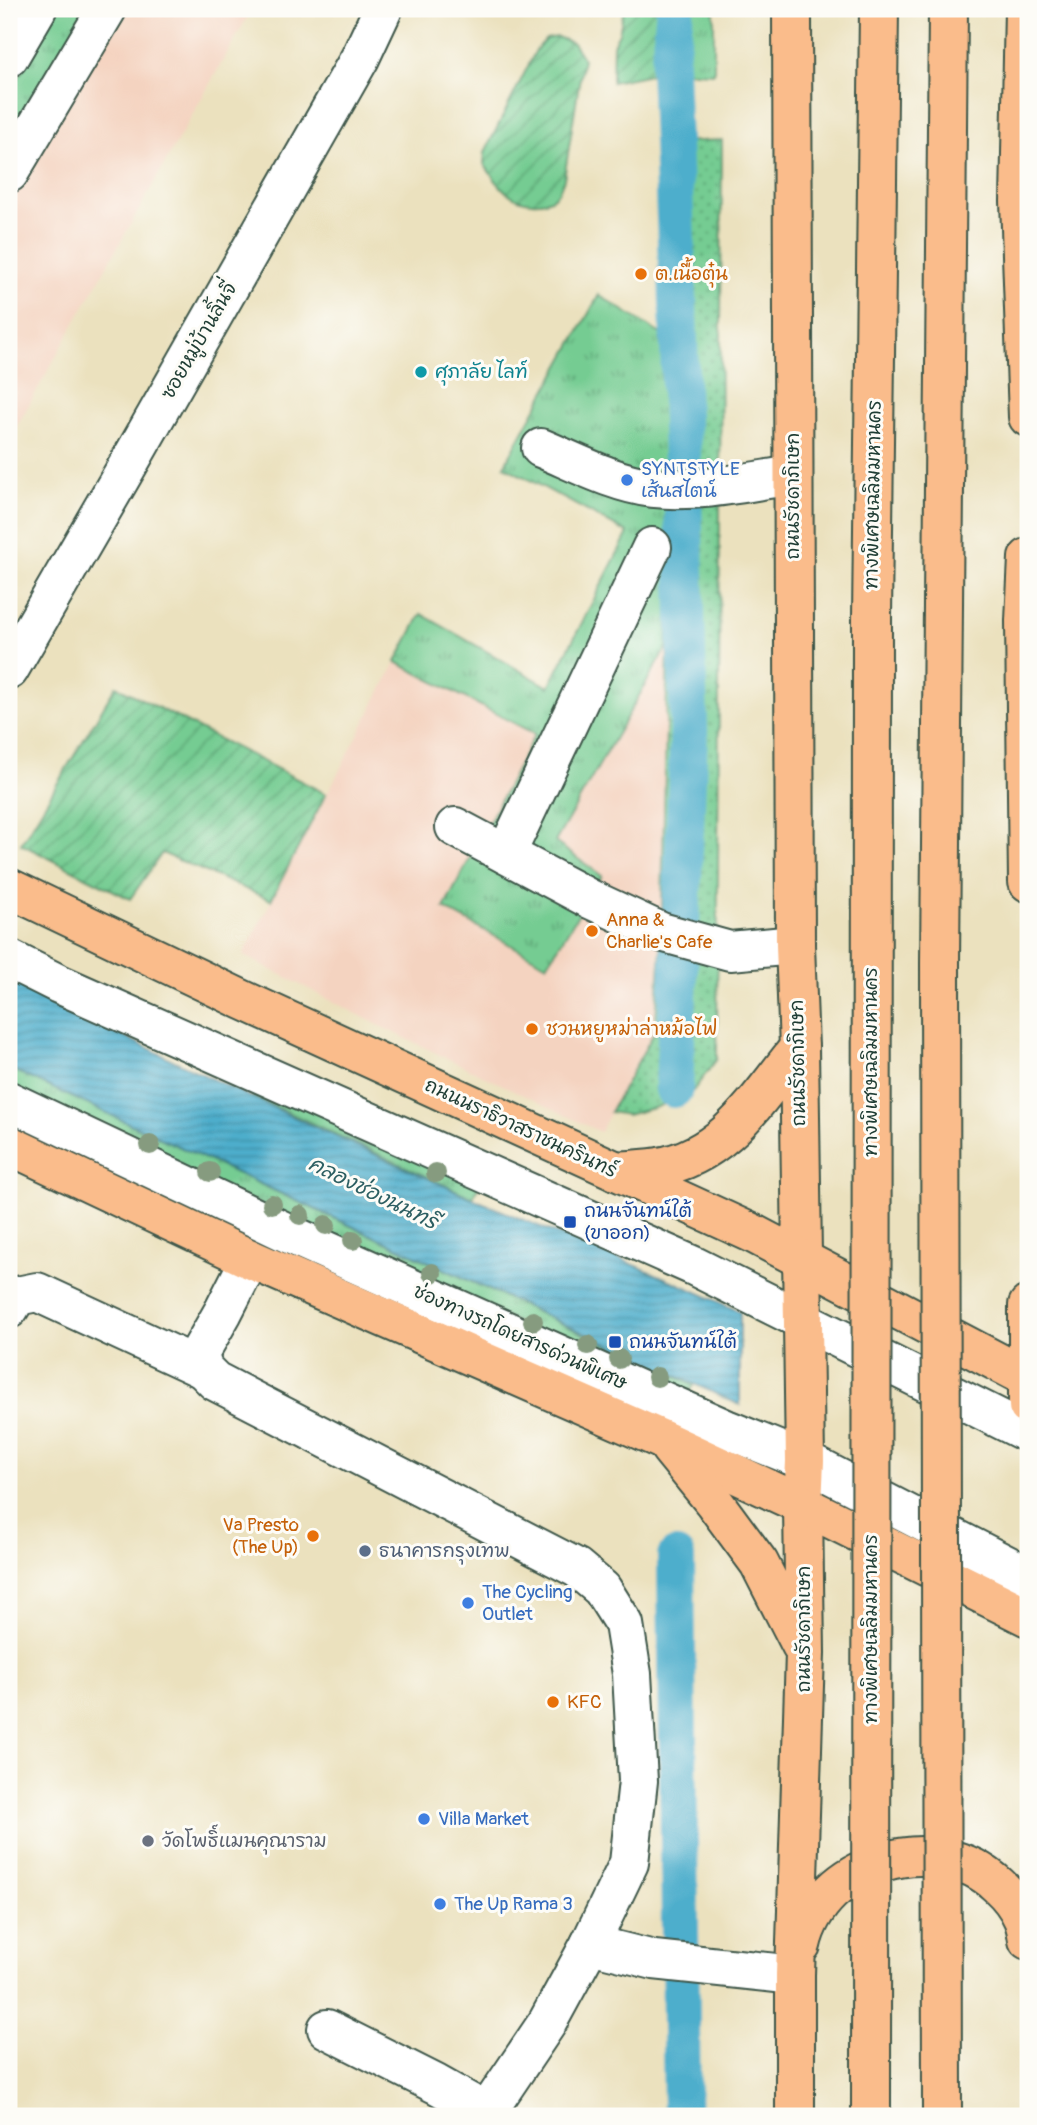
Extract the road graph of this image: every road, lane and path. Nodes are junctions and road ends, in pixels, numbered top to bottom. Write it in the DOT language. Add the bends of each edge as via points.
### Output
graph roads {
  1 [pos="37,9"];
  2 [pos="107,9"];
  3 [pos="383,9"];
  4 [pos="792,9"];
  5 [pos="880,9"];
  6 [pos="948,9"];
  7 [pos="1024,9"];
  8 [pos="9,57"];
  9 [pos="9,173"];
  10 [pos="1028,417"];
  11 [pos="541,448"];
  12 [pos="793,475"];
  13 [pos="652,547"];
  14 [pos="1028,558"];
  15 [pos="9,670"];
  16 [pos="455,827"];
  17 [pos="506,854"];
  18 [pos="1028,882"];
  19 [pos="9,888"];
  20 [pos="795,945"];
  21 [pos="9,959"];
  22 [pos="799,1048"];
  23 [pos="9,1101"];
  24 [pos="9,1144"];
  25 [pos="616,1171"];
  26 [pos="250,1258"];
  27 [pos="801,1259"];
  28 [pos="1028,1305"];
  29 [pos="9,1309"];
  30 [pos="802,1321"];
  31 [pos="203,1369"];
  32 [pos="1028,1387"];
  33 [pos="1028,1433"];
  34 [pos="663,1440"];
  35 [pos="805,1461"];
  36 [pos="803,1505"];
  37 [pos="1028,1576"];
  38 [pos="1028,1617"];
  39 [pos="805,1653"];
  40 [pos="1028,1940"];
  41 [pos="590,1944"];
  42 [pos="795,1975"];
  43 [pos="327,2029"];
  44 [pos="795,2116"];
  45 [pos="871,2116"];
  46 [pos="942,2116"];
  1 -- 8 [label="street"];
  2 -- 9 [label="street"];
  3 -- 15 [label="street, ซอยหมู่บ้านลิ้นจี่" via="360,58"];
  4 -- 12 [label="main road, ถนนรัชดาภิเษก"];
  5 -- 45 [label="main road, ทางพิเศษเฉลิมมหานคร, bridge" via="872,617"];
  6 -- 46 [label="main road, bridge" via="940,963"];
  7 -- 10 [label="main road" via="1020,201"];
  11 -- 12 [label="street" via="607,476 653,488 717,487"];
  12 -- 20 [label="main road, ถนนรัชดาภิเษก"];
  13 -- 17 [label="street"];
  14 -- 18 [label="main road"];
  16 -- 17 [label="street"];
  17 -- 20 [label="street" via="675,937 730,951"];
  19 -- 25 [label="main road, ถนนนราธิวาสราชนครินทร์"];
  20 -- 22 [label="main road, ถนนรัชดาภิเษก"];
  21 -- 30 [label="street" via="729,1282"];
  22 -- 25 [label="main road" via="719,1142 662,1167"];
  22 -- 27 [label="main road, ถนนรัชดาภิเษก"];
  23 -- 35 [label="street, ช่องทางรถโดยสารด่วนพิเศษ" via="294,1236"];
  24 -- 26 [label="main road"];
  25 -- 27 [label="main road, ถนนนราธิวาสราชนครินทร์"];
  26 -- 31 [label="street" via="199,1354"];
  26 -- 34 [label="main road"];
  27 -- 30 [label="main road, ถนนรัชดาภิเษก"];
  27 -- 32 [label="main road, ถนนนราธิวาสราชนครินทร์"];
  28 -- 32 [label="main road"];
  29 -- 31 [label="street" via="17,1296 37,1292"];
  30 -- 33 [label="street"];
  30 -- 35 [label="main road, ถนนรัชดาภิเษก"];
  31 -- 41 [label="street" via="215,1381 577,1568 602,1589 624,1624 632,1674 638,1781 629,1863"];
  34 -- 36 [label="main road"];
  34 -- 39 [label="main road" via="759,1563"];
  35 -- 36 [label="main road, ถนนรัชดาภิเษก"];
  35 -- 37 [label="street, ช่องทางรถโดยสารด่วนพิเศษ"];
  36 -- 38 [label="main road"];
  36 -- 39 [label="main road, ถนนรัชดาภิเษก"];
  39 -- 42 [label="main road, ถนนรัชดาภิเษก"];
  40 -- 42 [label="main road" via="1023,1918 1008,1894 985,1873 944,1857 902,1856 861,1870 827,1896 804,1933"];
  41 -- 42 [label="street" via="654,1960"];
  41 -- 43 [label="street" via="547,2023 486,2108"];
  42 -- 44 [label="main road, ถนนรัชดาภิเษก"];
}
